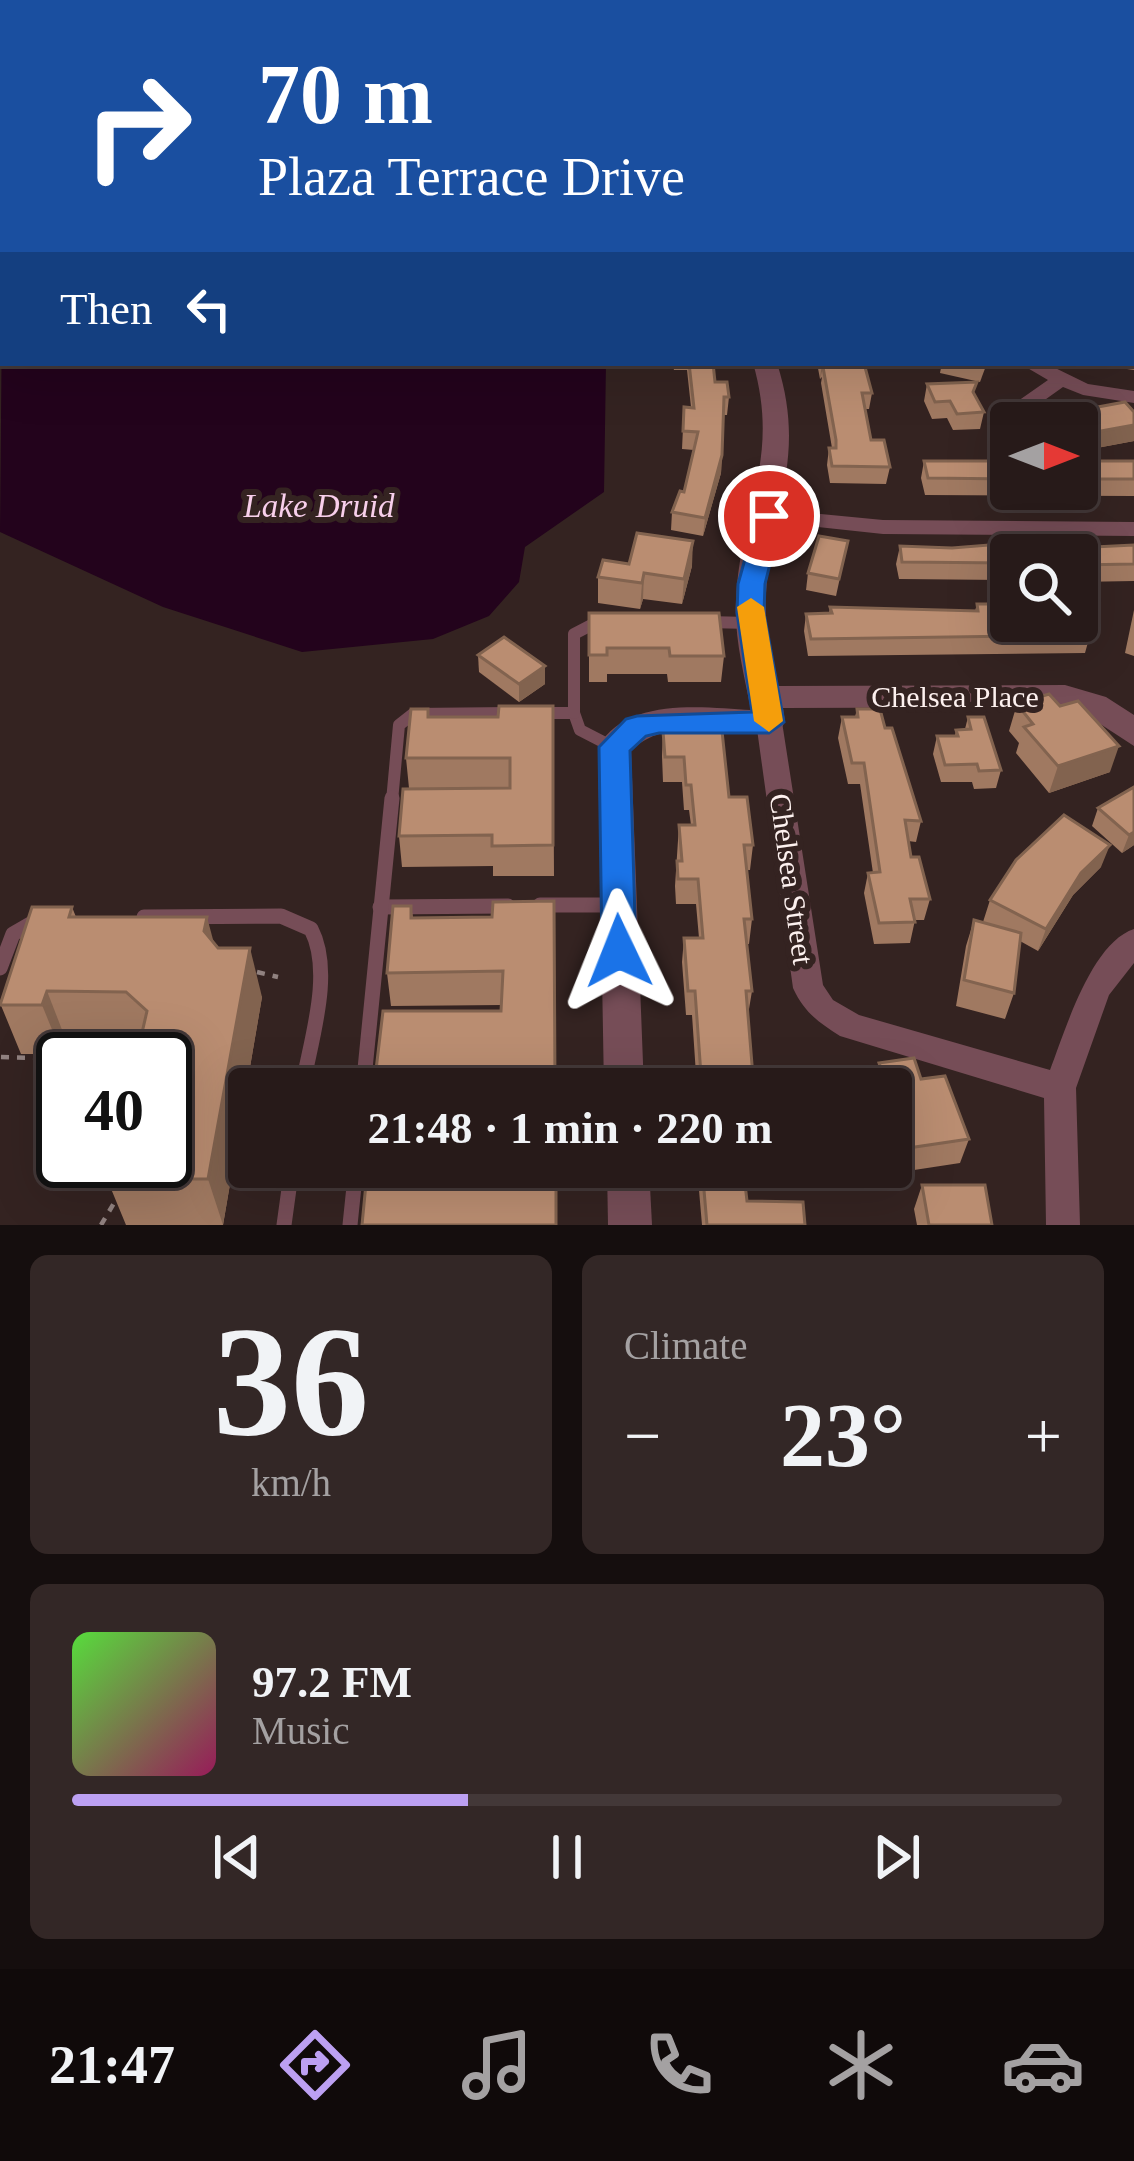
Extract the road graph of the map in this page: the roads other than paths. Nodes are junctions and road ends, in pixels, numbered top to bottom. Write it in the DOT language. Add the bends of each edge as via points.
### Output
graph roads {
  1 [pos="766,366"];
  2 [pos="1034,366"];
  3 [pos="1060,380"];
  4 [pos="1134,397"];
  5 [pos="1029,402"];
  6 [pos="769,516"];
  7 [pos="1134,529"];
  8 [pos="616,621"];
  9 [pos="684,622"];
  10 [pos="752,623"];
  11 [pos="767,710"];
  12 [pos="574,713"];
  13 [pos="1134,734"];
  14 [pos="614,747"];
  15 [pos="617,904"];
  16 [pos="380,907"];
  17 [pos="115,917"];
  18 [pos="68,918"];
  19 [pos="1134,941"];
  20 [pos="0,968"];
  21 [pos="305,1068"];
  22 [pos="365,1068"];
  23 [pos="623,1068"];
  24 [pos="1060,1088"];
  25 [pos="289,1188"];
  26 [pos="354,1188"];
  27 [pos="612,1188"];
  28 [pos="284,1225"];
  29 [pos="350,1225"];
  30 [pos="630,1225"];
  31 [pos="1063,1225"];
  1 -- 6 [label="street, Chelsea Street" via="779,448"];
  2 -- 3 [label="street"];
  3 -- 4 [label="street"];
  3 -- 5 [label="street"];
  6 -- 7 [label="street" via="906,527"];
  6 -- 10 [label="street, Chelsea Street" via="752,584"];
  8 -- 12 [label="lane" via="593,620 574,634"];
  9 -- 10 [label="lane"];
  10 -- 11 [label="street, Chelsea Street"];
  11 -- 13 [label="street, Chelsea Place" via="1065,696 1092,702"];
  11 -- 14 [label="street, Chelsea Place" via="637,727"];
  11 -- 24 [label="street, Chelsea Street" via="808,988 822,1009 851,1026"];
  12 -- 14 [label="lane" via="580,730"];
  12 -- 16 [label="lane" via="404,717"];
  14 -- 15 [label="street"];
  15 -- 16 [label="lane"];
  15 -- 23 [label="street"];
  16 -- 22 [label="lane"];
  17 -- 21 [label="lane" via="281,916 306,924 320,958"];
  18 -- 20 [label="lane" via="19,927"];
  19 -- 24 [label="street" via="1096,989"];
  24 -- 31 [label="street"];
  25 -- 28 [label="lane"];
  26 -- 29 [label="lane"];
  27 -- 30 [label="street"];
}
